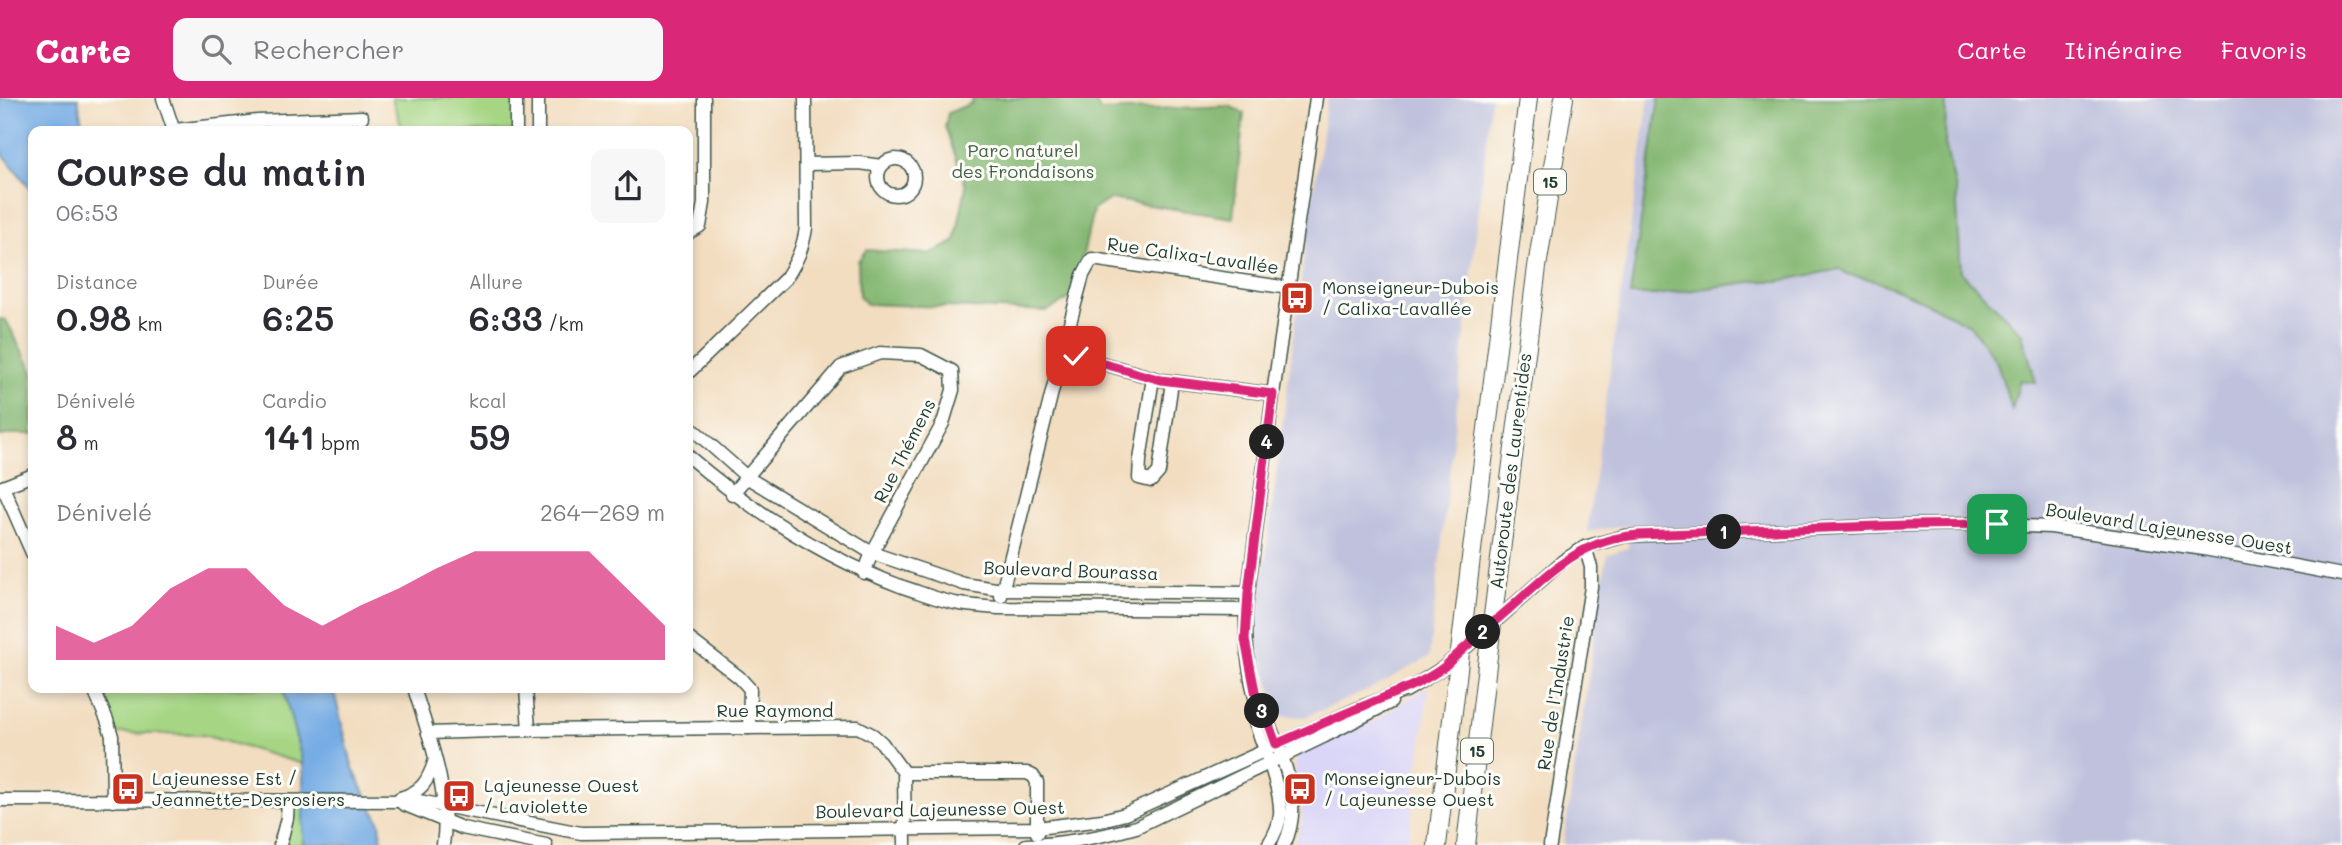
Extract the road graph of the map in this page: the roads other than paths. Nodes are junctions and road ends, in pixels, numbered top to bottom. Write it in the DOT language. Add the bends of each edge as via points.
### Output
graph roads {
  1 [pos="163,98"];
  2 [pos="516,98"];
  3 [pos="538,98"];
  4 [pos="704,98"];
  5 [pos="805,98"];
  6 [pos="1316,98"];
  7 [pos="1528,98"];
  8 [pos="1564,98"];
  9 [pos="362,117"];
  10 [pos="172,126"];
  11 [pos="216,126"];
  12 [pos="516,126"];
  13 [pos="538,126"];
  14 [pos="806,164"];
  15 [pos="881,166"];
  16 [pos="693,230"];
  17 [pos="1289,288"];
  18 [pos="1062,352"];
  19 [pos="693,368"];
  20 [pos="1153,378"];
  21 [pos="1172,382"];
  22 [pos="1273,394"];
  23 [pos="693,429"];
  24 [pos="693,460"];
  25 [pos="28,477"];
  26 [pos="748,478"];
  27 [pos="2,487"];
  28 [pos="732,494"];
  29 [pos="28,544"];
  30 [pos="1586,547"];
  31 [pos="872,554"];
  32 [pos="864,573"];
  33 [pos="2338,576"];
  34 [pos="1002,590"];
  35 [pos="1248,593"];
  36 [pos="998,608"];
  37 [pos="1246,610"];
  38 [pos="693,642"];
  39 [pos="95,693"];
  40 [pos="416,693"];
  41 [pos="526,693"];
  42 [pos="749,728"];
  43 [pos="528,730"];
  44 [pos="428,733"];
  45 [pos="1272,753"];
  46 [pos="435,760"];
  47 [pos="904,773"];
  48 [pos="0,800"];
  49 [pos="113,801"];
  50 [pos="288,801"];
  51 [pos="387,801"];
  52 [pos="444,807"];
  53 [pos="444,822"];
  54 [pos="1037,828"];
  55 [pos="905,829"];
  56 [pos="620,839"];
  57 [pos="641,839"];
  58 [pos="280,845"];
  59 [pos="443,845"];
  60 [pos="546,845"];
  61 [pos="905,845"];
  62 [pos="1027,845"];
  63 [pos="1037,845"];
  64 [pos="1268,845"];
  65 [pos="1284,845"];
  66 [pos="1437,845"];
  67 [pos="1466,845"];
  68 [pos="1550,845"];
  1 -- 10 [label="street"];
  2 -- 12 [label="street"];
  3 -- 13 [label="street"];
  4 -- 16 [label="street" via="704,203 700,226"];
  5 -- 14 [label="street"];
  6 -- 17 [label="street"];
  7 -- 66 [label="highway, Autoroute des Laurentides / 15, bridge"];
  8 -- 67 [label="highway, Autoroute des Laurentides / 15, bridge" via="1537,267"];
  9 -- 11 [label="street"];
  14 -- 15 [label="street"];
  14 -- 19 [label="street" via="806,228 798,261"];
  17 -- 18 [label="street, Rue Calixa-Lavallée" via="1091,259"];
  17 -- 22 [label="street"];
  18 -- 20 [label="street"];
  18 -- 34 [label="street"];
  20 -- 21 [label="street"];
  20 -- 21 [label="street" via="1139,478 1151,481 1159,472"];
  21 -- 22 [label="street"];
  22 -- 35 [label="street"];
  23 -- 26 [label="street, Boulevard Bourassa"];
  24 -- 28 [label="street, Boulevard Bourassa"];
  25 -- 27 [label="street"];
  26 -- 28 [label="street, Rue Thémens"];
  26 -- 31 [label="street, Boulevard Bourassa"];
  26 -- 31 [label="street, Rue Thémens" via="841,367 880,354 921,355 952,371 953,390 943,423"];
  27 -- 29 [label="street"];
  28 -- 32 [label="street, Boulevard Bourassa"];
  30 -- 33 [label="street, Boulevard Lajeunesse Ouest" via="1638,535 1975,524 2051,527 2204,548"];
  30 -- 45 [label="street, Boulevard Lajeunesse Ouest" via="1559,564 1444,667 1411,688"];
  30 -- 68 [label="street, Rue de l'Industrie" via="1591,587"];
  31 -- 32 [label="street, Rue Thémens"];
  31 -- 34 [label="street, Boulevard Bourassa" via="964,584"];
  32 -- 36 [label="street, Boulevard Bourassa" via="925,595"];
  34 -- 35 [label="street, Boulevard Bourassa"];
  34 -- 36 [label="street"];
  35 -- 37 [label="street"];
  36 -- 37 [label="street, Boulevard Bourassa"];
  37 -- 45 [label="street" via="1245,640 1258,706 1254,719"];
  38 -- 42 [label="street" via="750,689"];
  39 -- 49 [label="street" via="112,736"];
  40 -- 44 [label="street"];
  41 -- 43 [label="street"];
  42 -- 43 [label="street, Rue Raymond"];
  42 -- 47 [label="street, Rue Raymond" via="858,727 882,743"];
  43 -- 44 [label="street, Rue Raymond"];
  44 -- 46 [label="street"];
  45 -- 54 [label="street, Boulevard Lajeunesse Ouest" via="1125,814"];
  45 -- 63 [label="street, Boulevard Lajeunesse Ouest" via="1136,827"];
  45 -- 64 [label="street" via="1280,815"];
  45 -- 65 [label="street" via="1293,803 1292,827"];
  46 -- 51 [label="street" via="422,788"];
  46 -- 52 [label="street"];
  47 -- 54 [label="street" via="1027,773 1037,782"];
  47 -- 55 [label="street"];
  48 -- 49 [label="street, Boulevard Lajeunesse Ouest"];
  49 -- 50 [label="street, Boulevard Lajeunesse Ouest"];
  50 -- 51 [label="street, Boulevard Lajeunesse Ouest"];
  50 -- 58 [label="street"];
  51 -- 52 [label="street, Boulevard Lajeunesse Ouest"];
  51 -- 53 [label="street"];
  52 -- 53 [label="street"];
  52 -- 56 [label="street, Boulevard Lajeunesse Ouest"];
  53 -- 59 [label="street"];
  53 -- 60 [label="street"];
  54 -- 55 [label="street, Boulevard Lajeunesse Ouest"];
  54 -- 63 [label="street"];
  55 -- 57 [label="street, Boulevard Lajeunesse Ouest"];
  55 -- 61 [label="street"];
  56 -- 57 [label="street, Boulevard Lajeunesse Ouest"];
  62 -- 63 [label="street, Boulevard Lajeunesse Ouest"];
}
